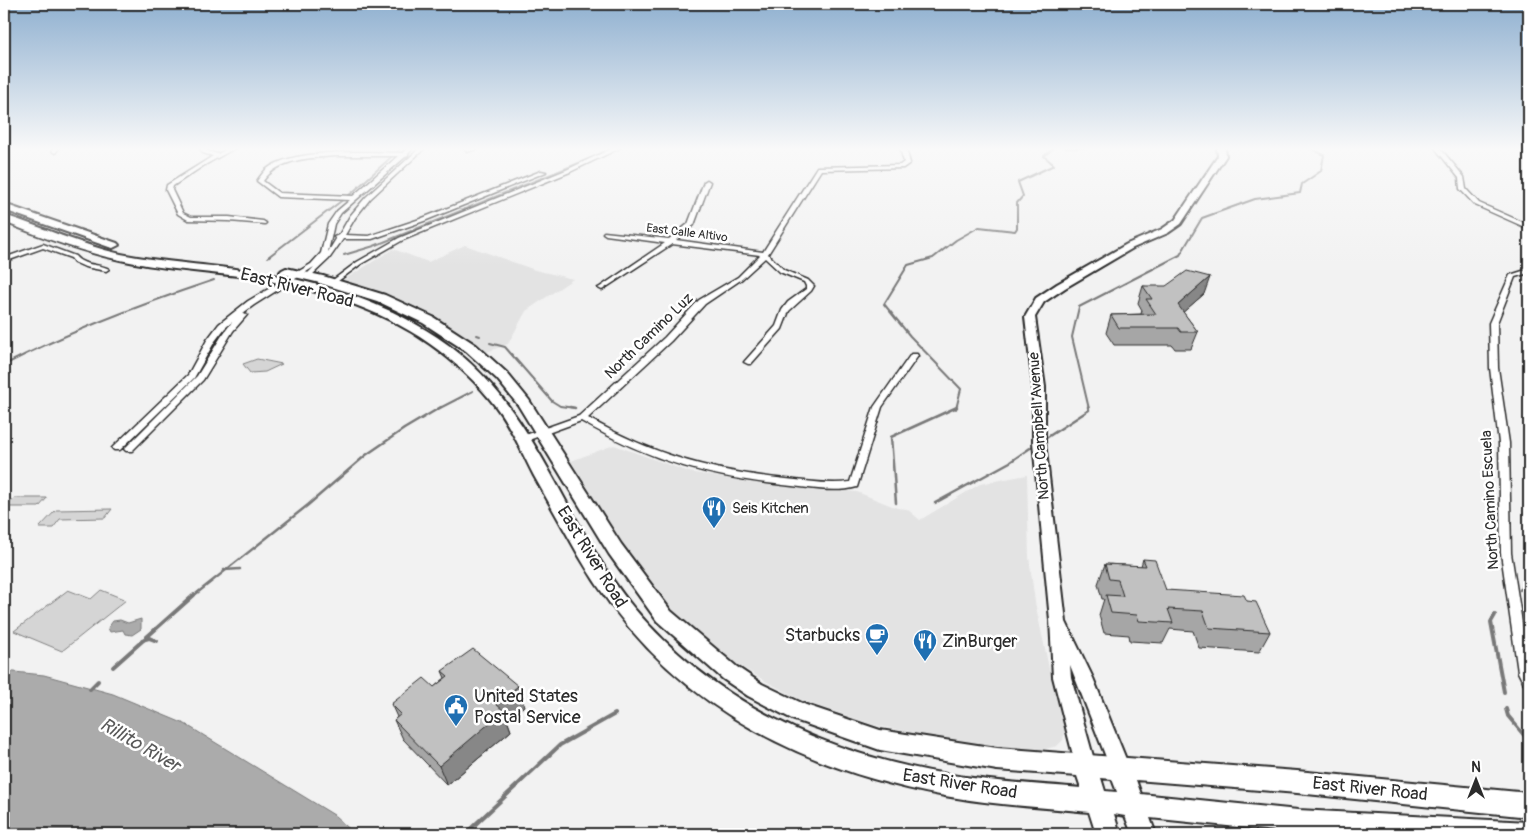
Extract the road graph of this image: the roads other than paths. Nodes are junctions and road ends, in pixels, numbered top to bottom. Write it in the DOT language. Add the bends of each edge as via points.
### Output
graph roads {
  1 [pos="170,187"];
  2 [pos="268,187"];
  3 [pos="367,187"];
  4 [pos="380,187"];
  5 [pos="505,187"];
  6 [pos="525,187"];
  7 [pos="705,187"];
  8 [pos="807,187"];
  9 [pos="1201,187"];
  10 [pos="1463,187"];
  11 [pos="354,198"];
  12 [pos="368,198"];
  13 [pos="4,207"];
  14 [pos="4,218"];
  15 [pos="263,223"];
  16 [pos="1529,227"];
  17 [pos="606,234"];
  18 [pos="341,236"];
  19 [pos="326,238"];
  20 [pos="670,242"];
  21 [pos="765,254"];
  22 [pos="4,260"];
  23 [pos="106,269"];
  24 [pos="1529,271"];
  25 [pos="297,279"];
  26 [pos="332,283"];
  27 [pos="602,288"];
  28 [pos="914,356"];
  29 [pos="748,362"];
  30 [pos="582,418"];
  31 [pos="544,433"];
  32 [pos="524,439"];
  33 [pos="117,448"];
  34 [pos="129,449"];
  35 [pos="1058,620"];
  36 [pos="1529,682"];
  37 [pos="1086,766"];
  38 [pos="1120,768"];
  39 [pos="1098,801"];
  40 [pos="1133,805"];
  41 [pos="1529,805"];
  42 [pos="1108,834"];
  43 [pos="1144,834"];
  44 [pos="1529,834"];
  1 -- 15 [label="street" via="181,214 190,219"];
  2 -- 11 [label="street" via="278,195"];
  3 -- 11 [label="street"];
  4 -- 12 [label="street"];
  5 -- 18 [label="street" via="370,238"];
  6 -- 26 [label="street" via="401,239"];
  7 -- 20 [label="street" via="691,225"];
  8 -- 21 [label="street, North Camino Luz"];
  9 -- 35 [label="main road, North Campbell Avenue" via="1178,222 1061,286 1040,300 1030,317 1039,387 1039,445"];
  10 -- 16 [label="street" via="1477,204"];
  11 -- 12 [label="street"];
  11 -- 19 [label="street" via="339,212"];
  12 -- 18 [label="street"];
  13 -- 25 [label="main road, East River Road" via="117,246"];
  14 -- 25 [label="main road, East River Road" via="81,247 122,257"];
  17 -- 20 [label="street, East Calle Altivo"];
  18 -- 19 [label="street"];
  18 -- 25 [label="street" via="332,254 320,267"];
  19 -- 25 [label="street" via="324,254"];
  20 -- 21 [label="street, East Calle Altivo"];
  20 -- 27 [label="street"];
  21 -- 29 [label="street" via="782,271 806,281 810,290 791,304 779,327"];
  21 -- 30 [label="street, North Camino Luz" via="731,285 702,302 668,339"];
  22 -- 23 [label="street" via="43,246 87,266"];
  24 -- 36 [label="street, North Camino Escuela" via="1512,276 1493,323 1497,401 1504,443 1506,552 1524,672"];
  25 -- 26 [label="main road, East River Road"];
  25 -- 32 [label="main road, East River Road" via="373,307 431,339 490,389"];
  25 -- 33 [label="street" via="251,303 222,326 191,376"];
  25 -- 34 [label="street" via="237,320 220,341 200,378"];
  26 -- 31 [label="main road, East River Road" via="397,304 465,343 513,388"];
  28 -- 30 [label="street" via="878,407 854,484 838,487 716,473 679,463 614,438"];
  30 -- 31 [label="street, North Camino Luz"];
  31 -- 32 [label="street, North Camino Luz"];
  31 -- 37 [label="main road, East River Road" via="615,549 664,616 730,673 755,690 800,712 880,740 997,759"];
  32 -- 39 [label="main road, East River Road" via="551,491 620,604 674,662 746,716 802,744 846,761 911,779 949,786"];
  35 -- 37 [label="main road, North Campbell Avenue" via="1062,676"];
  35 -- 38 [label="main road, North Campbell Avenue"];
  37 -- 38 [label="main road, East River Road"];
  37 -- 39 [label="main road, North Campbell Avenue"];
  38 -- 40 [label="main road, North Campbell Avenue"];
  38 -- 41 [label="main road, East River Road"];
  39 -- 40 [label="main road, East River Road"];
  39 -- 42 [label="main road, North Campbell Avenue"];
  40 -- 43 [label="main road, North Campbell Avenue"];
  40 -- 44 [label="main road, East River Road" via="1365,826"];
}
